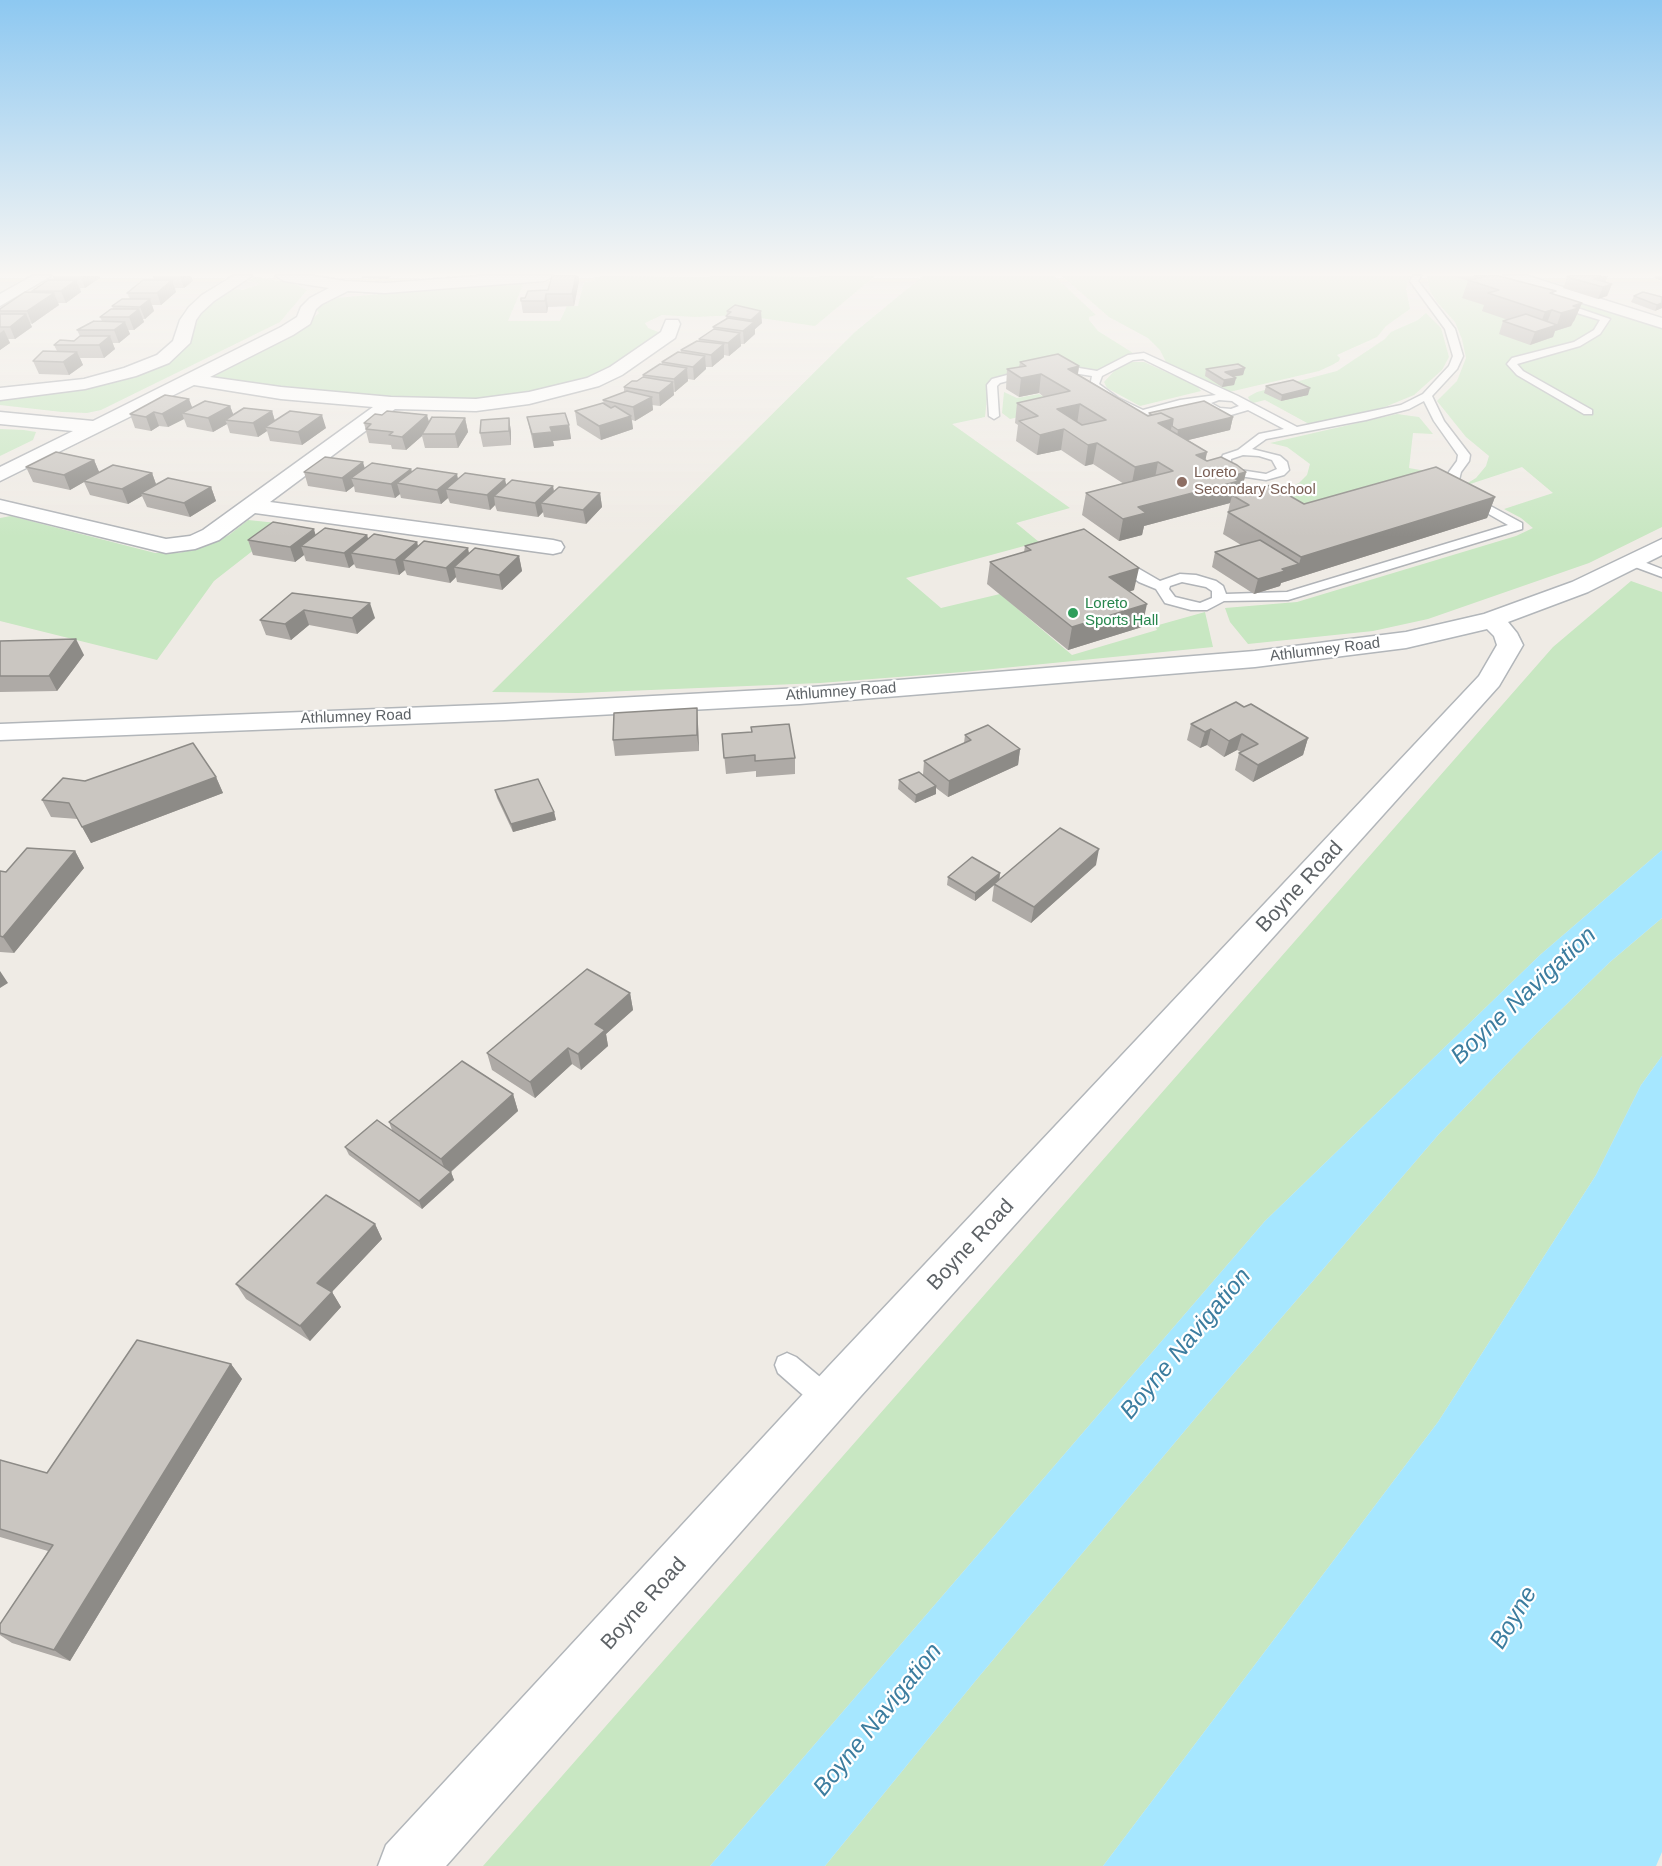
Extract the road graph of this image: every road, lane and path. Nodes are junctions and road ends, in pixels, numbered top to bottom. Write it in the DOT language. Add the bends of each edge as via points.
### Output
graph roads {
  1 [pos="153,363"];
  2 [pos="222,363"];
  3 [pos="627,363"];
  4 [pos="1119,363"];
  5 [pos="1159,363"];
  6 [pos="1455,363"];
  7 [pos="1513,363"];
  8 [pos="1098,374"];
  9 [pos="190,379"];
  10 [pos="0,394"];
  11 [pos="1427,396"];
  12 [pos="1229,397"];
  13 [pos="1209,399"];
  14 [pos="391,403"];
  15 [pos="1245,405"];
  16 [pos="1588,412"];
  17 [pos="994,416"];
  18 [pos="0,418"];
  19 [pos="95,427"];
  20 [pos="1295,429"];
  21 [pos="1242,452"];
  22 [pos="0,475"];
  23 [pos="0,506"];
  24 [pos="251,506"];
  25 [pos="1662,546"];
  26 [pos="553,547"];
  27 [pos="1109,556"];
  28 [pos="1631,561"];
  29 [pos="1662,573"];
  30 [pos="1163,587"];
  31 [pos="1219,597"];
  32 [pos="1492,620"];
  33 [pos="0,732"];
  34 [pos="787,1365"];
  35 [pos="828,1400"];
  36 [pos="408,1866"];
  1 -- 10 [label="street" via="85,384"];
  2 -- 9 [label="street"];
  3 -- 14 [label="street" via="593,382 561,392 476,405"];
  4 -- 8 [label="lane"];
  5 -- 12 [label="lane"];
  6 -- 11 [label="lane"];
  7 -- 16 [label="lane" via="1520,373"];
  8 -- 13 [label="lane" via="1094,385 1142,413"];
  8 -- 17 [label="lane" via="1041,369 996,381 992,384"];
  9 -- 14 [label="street" via="281,393"];
  9 -- 19 [label="street"];
  11 -- 20 [label="lane" via="1405,407"];
  11 -- 31 [label="lane" via="1439,422 1464,455 1450,489 1518,526 1288,596"];
  12 -- 13 [label="lane"];
  12 -- 15 [label="lane"];
  13 -- 15 [label="lane" via="1205,404 1217,411 1243,410"];
  14 -- 24 [label="street"];
  15 -- 20 [label="lane"];
  18 -- 19 [label="street"];
  19 -- 22 [label="street"];
  20 -- 21 [label="lane" via="1263,436"];
  23 -- 24 [label="street" via="166,546 195,542 211,535"];
  24 -- 26 [label="street"];
  25 -- 28 [label="street, Athlumney Road"];
  27 -- 30 [label="lane"];
  28 -- 29 [label="lane"];
  28 -- 32 [label="street, Athlumney Road" via="1546,602"];
  30 -- 31 [label="lane" via="1171,580 1191,578 1211,584 1218,589"];
  30 -- 31 [label="lane" via="1170,600 1191,606 1212,604"];
  32 -- 33 [label="street, Athlumney Road" via="1406,640 1255,659 800,696"];
  32 -- 35 [label="street, Boyne Road" via="1510,645 1490,680"];
  34 -- 35 [label="lane"];
  35 -- 36 [label="street, Boyne Road"];
}
